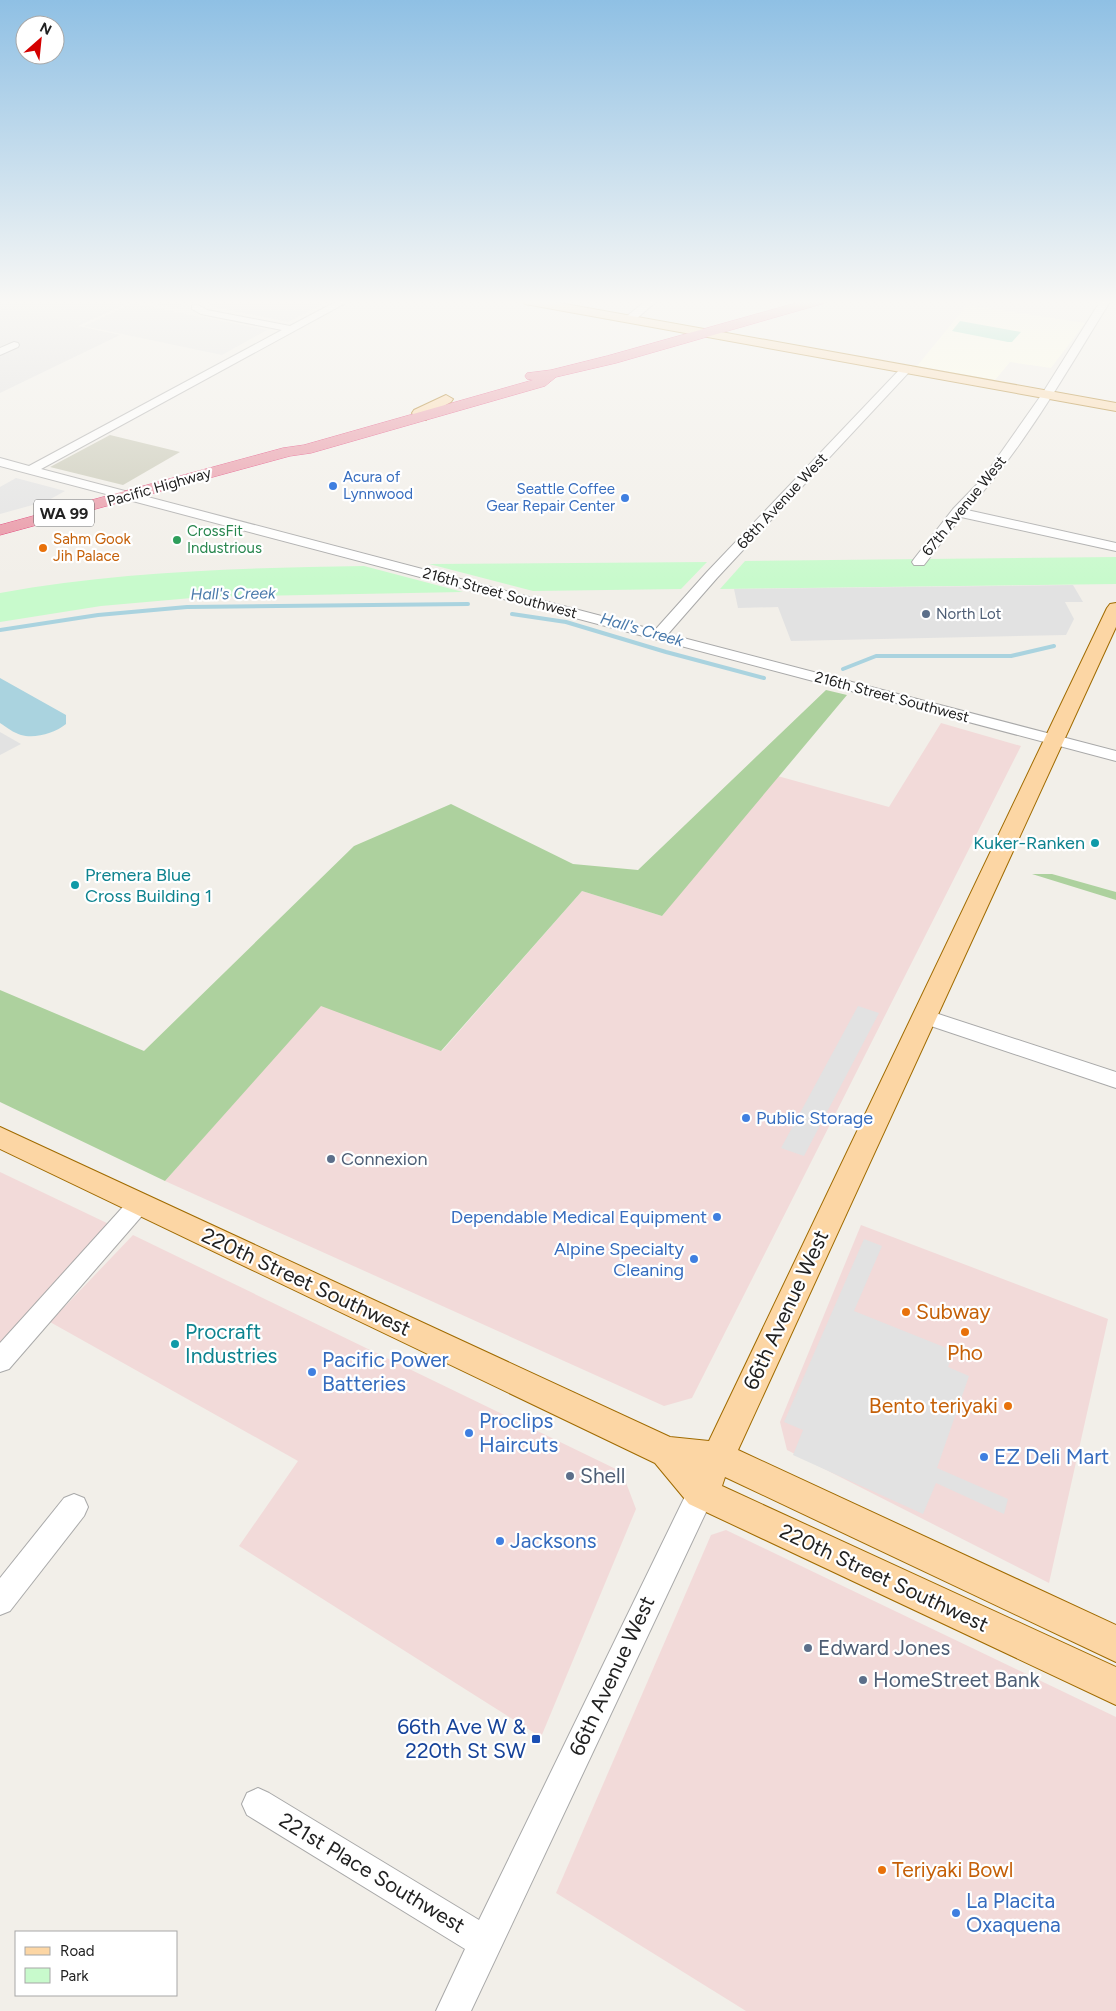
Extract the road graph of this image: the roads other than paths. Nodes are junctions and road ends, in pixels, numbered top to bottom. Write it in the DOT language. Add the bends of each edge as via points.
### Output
graph roads {
  1 [pos="170,394"];
  2 [pos="467,394"];
  3 [pos="502,394"];
  4 [pos="883,394"];
  5 [pos="1047,394"];
  6 [pos="446,400"];
  7 [pos="1116,406"];
  8 [pos="421,417"];
  9 [pos="289,451"];
  10 [pos="0,462"];
  11 [pos="30,470"];
  12 [pos="128,496"];
  13 [pos="958,512"];
  14 [pos="0,530"];
  15 [pos="1116,547"];
  16 [pos="919,562"];
  17 [pos="1116,608"];
  18 [pos="659,635"];
  19 [pos="1054,740"];
  20 [pos="1116,756"];
  21 [pos="923,1016"];
  22 [pos="1116,1080"];
  23 [pos="0,1137"];
  24 [pos="139,1204"];
  25 [pos="0,1361"];
  26 [pos="667,1452"];
  27 [pos="718,1457"];
  28 [pos="700,1493"];
  29 [pos="74,1507"];
  30 [pos="0,1601"];
  31 [pos="1116,1644"];
  32 [pos="1116,1686"];
  33 [pos="258,1804"];
  34 [pos="486,1943"];
  35 [pos="453,2011"];
  1 -- 11 [label="street"];
  2 -- 6 [label="highway, Pacific Highway / WA 99"];
  3 -- 8 [label="highway, Pacific Highway / WA 99"];
  4 -- 18 [label="street, 68th Avenue West"];
  5 -- 7 [label="main road"];
  5 -- 13 [label="street, 67th Avenue West" via="987,481"];
  6 -- 8 [label="main road" via="419,413"];
  6 -- 9 [label="highway, Pacific Highway / WA 99" via="292,444"];
  8 -- 9 [label="highway, Pacific Highway / WA 99" via="305,450"];
  9 -- 12 [label="highway, Pacific Highway / WA 99"];
  10 -- 11 [label="street, 216th Street Southwest"];
  11 -- 12 [label="street, 216th Street Southwest"];
  12 -- 14 [label="highway, Pacific Highway / WA 99"];
  12 -- 18 [label="street, 216th Street Southwest"];
  13 -- 15 [label="street"];
  13 -- 16 [label="street, 67th Avenue West"];
  17 -- 19 [label="main road, 66th Avenue West"];
  18 -- 19 [label="street, 216th Street Southwest"];
  19 -- 20 [label="street, 216th Street Southwest"];
  19 -- 21 [label="main road, 66th Avenue West"];
  21 -- 22 [label="street"];
  21 -- 27 [label="main road, 66th Avenue West"];
  23 -- 24 [label="main road, 220th Street Southwest"];
  24 -- 25 [label="street"];
  24 -- 26 [label="main road, 220th Street Southwest"];
  26 -- 27 [label="main road, 220th Street Southwest"];
  26 -- 28 [label="main road, 220th Street Southwest"];
  27 -- 28 [label="main road, 66th Avenue West"];
  27 -- 31 [label="main road, 220th Street Southwest"];
  28 -- 32 [label="main road, 220th Street Southwest"];
  28 -- 34 [label="street, 66th Avenue West"];
  29 -- 30 [label="street"];
  33 -- 34 [label="street, 221st Place Southwest"];
  34 -- 35 [label="street, 66th Avenue West"];
}
